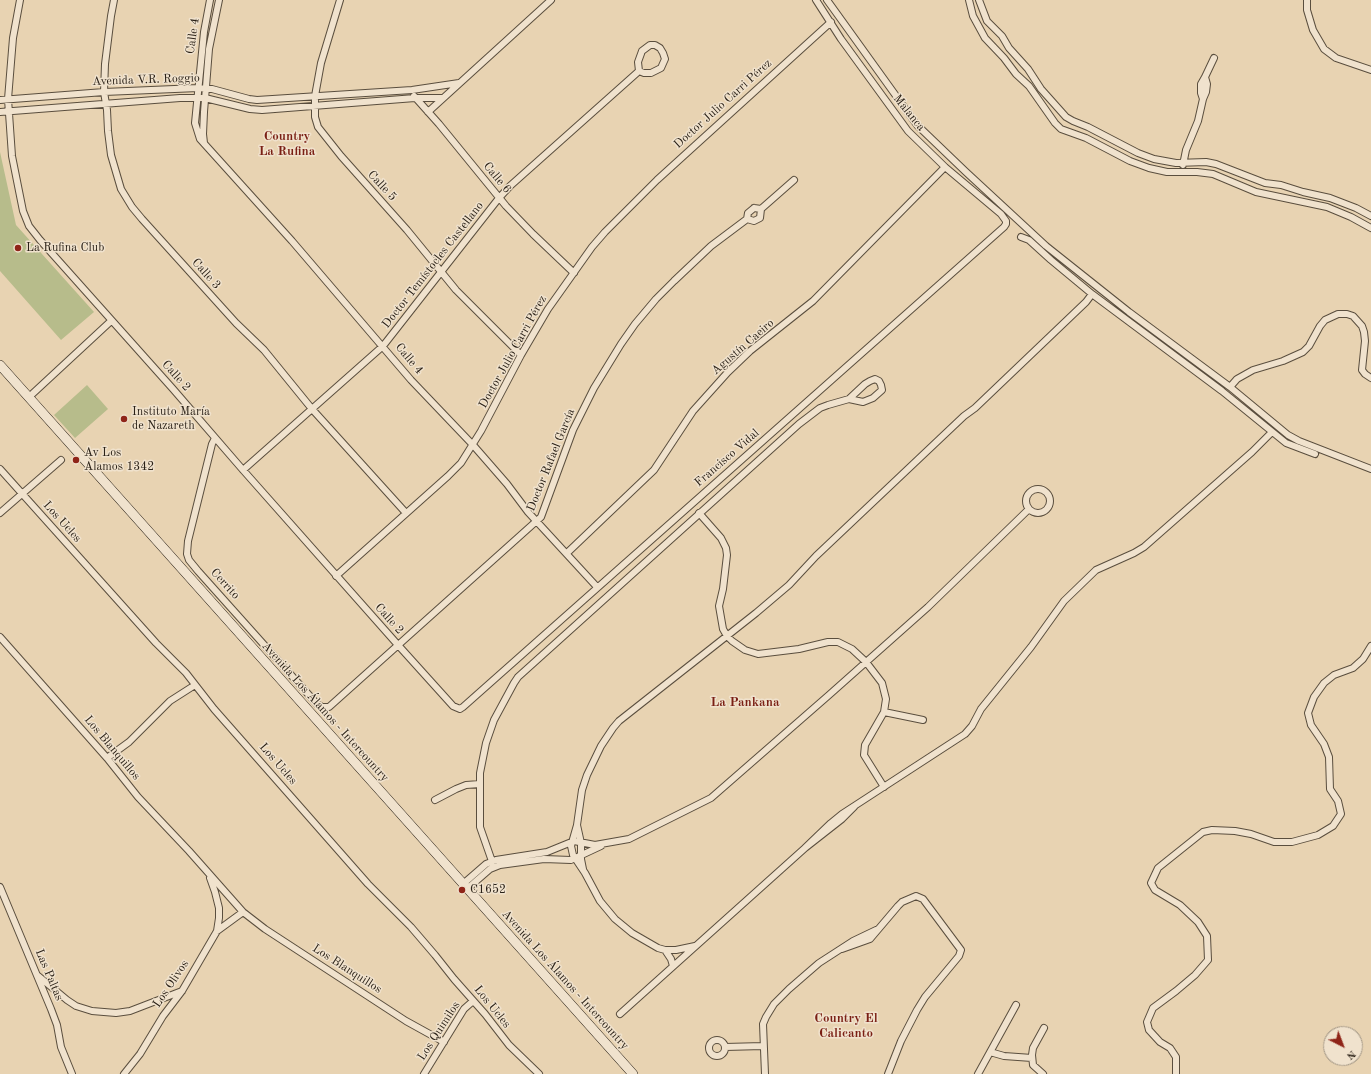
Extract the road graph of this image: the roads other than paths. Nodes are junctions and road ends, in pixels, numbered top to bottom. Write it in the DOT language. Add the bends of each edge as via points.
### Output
graph roads {
  1 [pos="20,0"];
  2 [pos="114,0"];
  3 [pos="210,0"];
  4 [pos="219,0"];
  5 [pos="340,0"];
  6 [pos="551,0"];
  7 [pos="816,0"];
  8 [pos="827,0"];
  9 [pos="969,0"];
  10 [pos="979,0"];
  11 [pos="1307,0"];
  12 [pos="831,22"];
  13 [pos="1214,58"];
  14 [pos="1371,70"];
  15 [pos="639,71"];
  16 [pos="459,83"];
  17 [pos="198,88"];
  18 [pos="205,88"];
  19 [pos="412,90"];
  20 [pos="104,92"];
  21 [pos="315,96"];
  22 [pos="197,98"];
  23 [pos="205,98"];
  24 [pos="415,98"];
  25 [pos="442,98"];
  26 [pos="0,100"];
  27 [pos="8,100"];
  28 [pos="106,103"];
  29 [pos="314,105"];
  30 [pos="0,112"];
  31 [pos="9,112"];
  32 [pos="428,112"];
  33 [pos="1085,126"];
  34 [pos="1082,136"];
  35 [pos="204,144"];
  36 [pos="1183,162"];
  37 [pos="945,168"];
  38 [pos="1183,172"];
  39 [pos="794,180"];
  40 [pos="1313,194"];
  41 [pos="499,198"];
  42 [pos="1312,203"];
  43 [pos="761,209"];
  44 [pos="1371,216"];
  45 [pos="747,220"];
  46 [pos="1006,221"];
  47 [pos="1371,228"];
  48 [pos="1021,237"];
  49 [pos="441,272"];
  50 [pos="574,273"];
  51 [pos="1092,294"];
  52 [pos="111,321"];
  53 [pos="383,346"];
  54 [pos="521,355"];
  55 [pos="0,365"];
  56 [pos="1371,378"];
  57 [pos="1230,387"];
  58 [pos="29,397"];
  59 [pos="849,399"];
  60 [pos="312,409"];
  61 [pos="1272,432"];
  62 [pos="215,438"];
  63 [pos="473,445"];
  64 [pos="1316,454"];
  65 [pos="60,460"];
  66 [pos="0,469"];
  67 [pos="1371,469"];
  68 [pos="242,470"];
  69 [pos="22,494"];
  70 [pos="1029,509"];
  71 [pos="0,513"];
  72 [pos="406,513"];
  73 [pos="699,513"];
  74 [pos="537,521"];
  75 [pos="566,552"];
  76 [pos="336,576"];
  77 [pos="597,587"];
  78 [pos="727,636"];
  79 [pos="0,637"];
  80 [pos="398,645"];
  81 [pos="1371,646"];
  82 [pos="866,662"];
  83 [pos="195,685"];
  84 [pos="332,705"];
  85 [pos="460,709"];
  86 [pos="884,712"];
  87 [pos="922,720"];
  88 [pos="107,758"];
  89 [pos="480,784"];
  90 [pos="884,787"];
  91 [pos="435,800"];
  92 [pos="577,825"];
  93 [pos="572,842"];
  94 [pos="581,843"];
  95 [pos="604,845"];
  96 [pos="578,857"];
  97 [pos="493,864"];
  98 [pos="209,874"];
  99 [pos="0,887"];
  100 [pos="465,887"];
  101 [pos="243,912"];
  102 [pos="217,931"];
  103 [pos="696,945"];
  104 [pos="665,950"];
  105 [pos="673,966"];
  106 [pos="35,972"];
  107 [pos="182,991"];
  108 [pos="473,1001"];
  109 [pos="1016,1006"];
  110 [pos="620,1014"];
  111 [pos="1044,1028"];
  112 [pos="444,1042"];
  113 [pos="763,1046"];
  114 [pos="725,1047"];
  115 [pos="990,1052"];
  116 [pos="1032,1058"];
  117 [pos="72,1074"];
  118 [pos="124,1074"];
  119 [pos="424,1074"];
  120 [pos="539,1074"];
  121 [pos="633,1074"];
  122 [pos="765,1074"];
  123 [pos="888,1074"];
  124 [pos="978,1074"];
  125 [pos="1043,1074"];
  126 [pos="1176,1074"];
  1 -- 27 [label="street, Calle 2" via="13,38"];
  2 -- 20 [label="street, Calle 3" via="105,64"];
  3 -- 17 [label="street, Calle 4"];
  4 -- 18 [label="street, Calle 4" via="210,40"];
  5 -- 21 [label="street, Calle 5" via="321,63"];
  6 -- 16 [label="street"];
  7 -- 12 [label="street, Malanca"];
  8 -- 57 [label="street" via="922,131 1059,256"];
  9 -- 34 [label="street" via="973,16 985,38 1029,86 1055,123 1061,129"];
  10 -- 33 [label="street" via="987,21 1002,36 1042,89 1069,120"];
  11 -- 14 [label="street" via="1313,30 1329,55"];
  12 -- 37 [label="street, Malanca" via="904,125"];
  12 -- 50 [label="street, Doctor Julio Carri Pérez" via="641,195 605,232"];
  13 -- 36 [label="street" via="1205,78 1206,92"];
  15 -- 15 [label="street" via="638,62 642,52 650,45 660,48 665,59 662,68 651,73"];
  15 -- 41 [label="street, Doctor Temístocles Castellano"];
  16 -- 19 [label="street, Avenida V.R. Roggio"];
  16 -- 25 [label="street"];
  17 -- 18 [label="street, Avenida V.R. Roggio"];
  17 -- 20 [label="street, Avenida V.R. Roggio"];
  17 -- 22 [label="street, Calle 4"];
  18 -- 21 [label="street, Avenida V.R. Roggio" via="257,100"];
  18 -- 23 [label="street, Calle 4"];
  19 -- 21 [label="street, Avenida V.R. Roggio"];
  19 -- 24 [label="street, Calle 6"];
  20 -- 27 [label="street, Avenida V.R. Roggio"];
  20 -- 28 [label="street, Calle 3"];
  21 -- 29 [label="street, Calle 5"];
  22 -- 23 [label="street, Avenida V.R. Roggio"];
  22 -- 28 [label="street, Avenida V.R. Roggio"];
  22 -- 35 [label="street, Calle 4" via="196,128"];
  23 -- 29 [label="street, Avenida V.R. Roggio" via="262,110"];
  23 -- 35 [label="street, Calle 4" via="202,134"];
  24 -- 25 [label="street, Avenida V.R. Roggio"];
  24 -- 29 [label="street, Avenida V.R. Roggio"];
  24 -- 32 [label="street, Calle 6"];
  25 -- 32 [label="street"];
  26 -- 27 [label="street, Avenida V.R. Roggio"];
  27 -- 31 [label="street, Calle 2"];
  28 -- 31 [label="street, Avenida V.R. Roggio"];
  28 -- 60 [label="street, Calle 3" via="112,161 121,189 132,207 236,323 264,350"];
  29 -- 49 [label="street, Calle 5" via="316,122 323,134"];
  30 -- 31 [label="street, Avenida V.R. Roggio"];
  31 -- 52 [label="street, Calle 2" via="12,156 26,220 40,240"];
  32 -- 41 [label="street, Calle 6"];
  33 -- 34 [label="street"];
  33 -- 36 [label="street" via="1150,157"];
  34 -- 38 [label="street" via="1130,161 1167,172"];
  35 -- 53 [label="street, Calle 4"];
  36 -- 38 [label="street"];
  36 -- 40 [label="street" via="1216,164 1258,181"];
  37 -- 46 [label="street, Malanca" via="1001,214"];
  37 -- 75 [label="street, Agustín Caeiro" via="810,304 739,361 715,385 654,470"];
  38 -- 42 [label="street" via="1213,174 1256,192"];
  39 -- 43 [label="street, Doctor Rafael García"];
  40 -- 42 [label="street"];
  40 -- 44 [label="street" via="1324,195"];
  41 -- 49 [label="street, Doctor Temístocles Castellano"];
  41 -- 50 [label="street, Calle 6"];
  42 -- 47 [label="street" via="1342,213"];
  43 -- 45 [label="street, Doctor Rafael García" via="752,209"];
  43 -- 45 [label="street, Doctor Rafael García" via="758,219"];
  45 -- 74 [label="street, Doctor Rafael García" via="711,246 674,281 621,344 576,424 542,514"];
  46 -- 77 [label="street, Francisco Vidal" via="1004,228"];
  48 -- 51 [label="street" via="1029,240"];
  49 -- 53 [label="street, Doctor Temístocles Castellano"];
  49 -- 54 [label="street, Calle 5" via="467,302"];
  50 -- 54 [label="street, Doctor Julio Carri Pérez" via="548,309"];
  51 -- 61 [label="street" via="1222,391"];
  51 -- 78 [label="street" via="788,585"];
  52 -- 58 [label="street"];
  52 -- 62 [label="street, Calle 2"];
  53 -- 60 [label="street, Doctor Temístocles Castellano"];
  53 -- 63 [label="street, Calle 4" via="411,380"];
  54 -- 63 [label="street, Doctor Julio Carri Pérez"];
  55 -- 58 [label="main road, Avenida Los Álamos - Intercountry"];
  56 -- 57 [label="street" via="1362,370 1362,326 1353,316 1338,314 1325,320 1309,346 1302,352 1253,370 1237,379"];
  57 -- 67 [label="street" via="1292,437"];
  58 -- 100 [label="main road, Avenida Los Álamos - Intercountry"];
  59 -- 59 [label="street" via="862,402 879,394 882,390 879,381 870,381"];
  59 -- 73 [label="street" via="820,408 813,413"];
  60 -- 68 [label="street, Doctor Temístocles Castellano"];
  60 -- 72 [label="street, Calle 3"];
  61 -- 64 [label="street" via="1289,445"];
  61 -- 90 [label="street" via="1140,550 1096,570 1060,604 1031,647 981,709 969,730"];
  62 -- 68 [label="street, Calle 2"];
  62 -- 84 [label="street, Cerrito" via="188,541 189,560 317,704 325,708"];
  63 -- 72 [label="street, Doctor Julio Carri Pérez" via="452,473"];
  63 -- 74 [label="street, Calle 4"];
  65 -- 69 [label="street"];
  66 -- 69 [label="street, Los Ucles"];
  68 -- 76 [label="street, Calle 2"];
  69 -- 71 [label="street"];
  69 -- 83 [label="street, Los Ucles"];
  70 -- 70 [label="street" via="1026,498 1030,492 1037,489 1048,494 1050,506 1044,512 1036,513"];
  70 -- 82 [label="street" via="939,597"];
  72 -- 76 [label="street, Doctor Julio Carri Pérez"];
  73 -- 78 [label="street" via="721,538 726,548 724,582 719,606 723,629"];
  73 -- 89 [label="street" via="518,677 494,720 483,756"];
  74 -- 75 [label="street, Calle 4"];
  74 -- 80 [label="street, Doctor Rafael García"];
  75 -- 77 [label="street, Calle 4"];
  76 -- 80 [label="street, Calle 2"];
  77 -- 85 [label="street, Francisco Vidal"];
  78 -- 82 [label="street" via="745,650 758,654 799,650 828,642 838,642 852,649"];
  78 -- 92 [label="street" via="612,728 584,782"];
  79 -- 88 [label="street, Los Blanquillos"];
  80 -- 84 [label="street, Doctor Rafael García"];
  80 -- 85 [label="street, Calle 2" via="453,706"];
  81 -- 126 [label="street" via="1363,659 1353,668 1334,675 1324,683 1314,697 1308,713 1311,725 1324,744 1329,757 1330,789 1338,801 1341,814 1333,826 1318,835 1292,842 1274,842 1236,831 1203,832 1158,868 1151,883 1155,890 1180,905 1198,922 1207,936 1208,960 1195,975 1153,1008 1147,1022 1148,1030 1176,1056"];
  82 -- 86 [label="street" via="884,686"];
  82 -- 95 [label="street" via="716,795 636,837"];
  83 -- 88 [label="street" via="170,701 134,738"];
  83 -- 108 [label="street, Los Ucles" via="368,884 411,927"];
  86 -- 87 [label="street"];
  86 -- 90 [label="street" via="865,745 864,755"];
  88 -- 98 [label="street, Los Blanquillos" via="138,797"];
  89 -- 91 [label="street" via="466,785"];
  89 -- 97 [label="street" via="480,827"];
  90 -- 103 [label="street" via="854,807 805,848"];
  92 -- 93 [label="street"];
  92 -- 94 [label="street"];
  93 -- 94 [label="street"];
  93 -- 96 [label="street" via="572,850"];
  93 -- 97 [label="street" via="547,852 505,857"];
  94 -- 95 [label="street"];
  94 -- 96 [label="street"];
  95 -- 96 [label="street"];
  96 -- 97 [label="street" via="566,860 544,859"];
  96 -- 104 [label="street" via="597,896 615,919 632,933"];
  97 -- 100 [label="street"];
  98 -- 101 [label="street, Los Blanquillos"];
  98 -- 102 [label="street, Los Blanquillos" via="219,908"];
  99 -- 106 [label="street, Las Paltas"];
  100 -- 121 [label="main road, Avenida Los Álamos - Intercountry"];
  101 -- 102 [label="street, Los Olivos"];
  101 -- 112 [label="street, Los Blanquillos" via="406,1022"];
  102 -- 107 [label="street, Los Olivos"];
  103 -- 104 [label="street"];
  103 -- 105 [label="street"];
  104 -- 105 [label="street"];
  105 -- 110 [label="street"];
  106 -- 107 [label="street" via="66,1000 92,1011 130,1011"];
  106 -- 117 [label="street, Las Paltas" via="51,1008 61,1047"];
  107 -- 118 [label="street, Los Olivos"];
  108 -- 112 [label="street, Los Quimilos" via="464,1010"];
  108 -- 120 [label="street, Los Ucles" via="509,1045"];
  109 -- 115 [label="street"];
  111 -- 116 [label="street" via="1033,1048"];
  112 -- 119 [label="street, Los Quimilos"];
  113 -- 114 [label="street"];
  113 -- 122 [label="street"];
  113 -- 123 [label="street" via="763,1024 766,1017 774,1004 789,989 819,963 853,941 878,929 902,902 919,896 961,950 917,1010"];
  115 -- 116 [label="street"];
  115 -- 124 [label="street"];
  116 -- 125 [label="street" via="1033,1065"];
}
